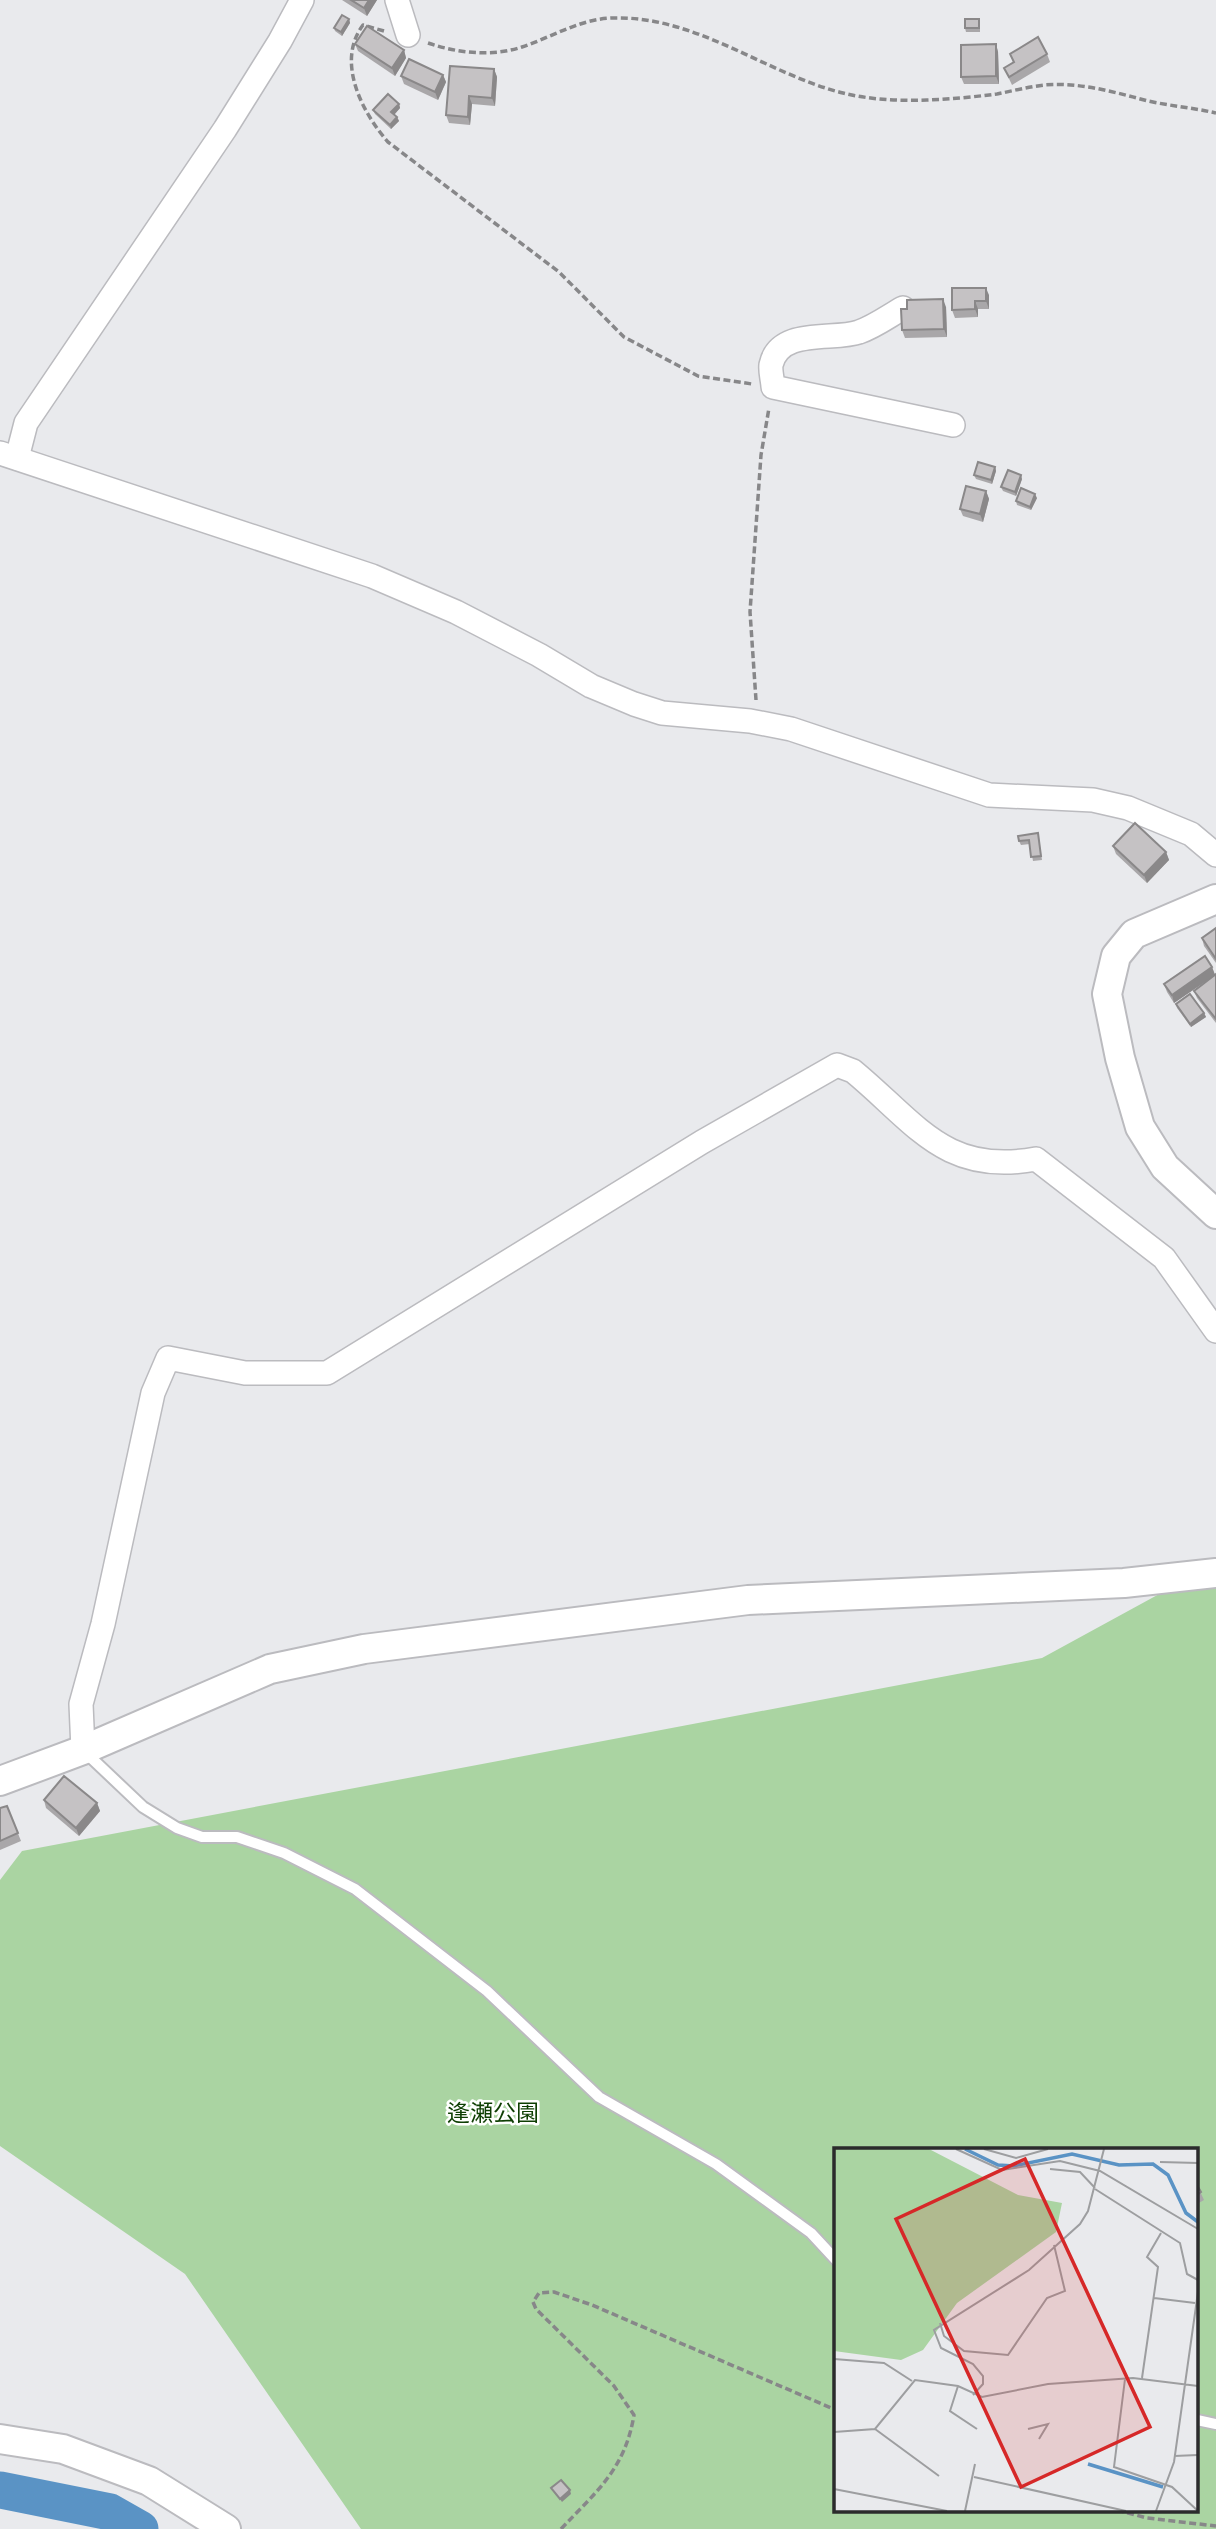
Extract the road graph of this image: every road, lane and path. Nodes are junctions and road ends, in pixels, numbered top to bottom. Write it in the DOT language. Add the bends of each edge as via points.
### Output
graph roads {
  1 [pos="302,0"];
  2 [pos="397,0"];
  3 [pos="408,35"];
  4 [pos="1216,113"];
  5 [pos="903,308"];
  6 [pos="773,387"];
  7 [pos="953,425"];
  8 [pos="9,455"];
  9 [pos="750,721"];
  10 [pos="1216,855"];
  11 [pos="1216,899"];
  12 [pos="1216,1214"];
  13 [pos="1216,1331"];
  14 [pos="1216,1573"];
  15 [pos="83,1750"];
  16 [pos="0,1782"];
  17 [pos="834,2258"];
  18 [pos="834,2409"];
  19 [pos="1198,2420"];
  20 [pos="1216,2424"];
  21 [pos="0,2438"];
  22 [pos="1124,2512"];
  23 [pos="1216,2526"];
  24 [pos="226,2529"];
  25 [pos="561,2529"];
  1 -- 8 [label="street" via="225,130 26,423"];
  2 -- 3 [label="street"];
  3 -- 4 [label="path" via="445,49 481,54 520,48 573,26 611,18 654,21 842,93 866,97 929,99 1045,85 1102,88"];
  3 -- 6 [label="path" via="363,25 351,41 350,56 369,121 388,142 559,272 624,337 698,376"];
  5 -- 6 [label="street" via="858,333 792,342 771,365"];
  6 -- 7 [label="street"];
  6 -- 9 [label="path" via="761,454 750,612 756,698"];
  8 -- 9 [label="street" via="372,576 456,612 615,697 662,713"];
  9 -- 10 [label="street" via="790,729 989,794 1093,800 1128,808 1191,834"];
  11 -- 12 [label="street" via="1134,934 1116,956 1107,994 1140,1127 1165,1167"];
  13 -- 15 [label="street" via="1164,1258 1036,1159 1007,1164 961,1157 935,1143 853,1071 837,1065 702,1142 327,1373 245,1373 168,1358 153,1393 81,1704"];
  14 -- 15 [label="street" via="1124,1583 748,1600 365,1649 270,1669"];
  15 -- 16 [label="street"];
  15 -- 17 [label="lane" via="143,1807 177,1828 202,1836 237,1838 284,1853 355,1889 487,1991 599,2097 716,2164 811,2233"];
  18 -- 25 [label="path" via="592,2305 554,2292 539,2293 533,2302 536,2309 614,2386 634,2415 629,2444 617,2467"];
  19 -- 20 [label="lane"];
  21 -- 24 [label="street" via="63,2449 149,2480"];
  22 -- 23 [label="path"];
}
